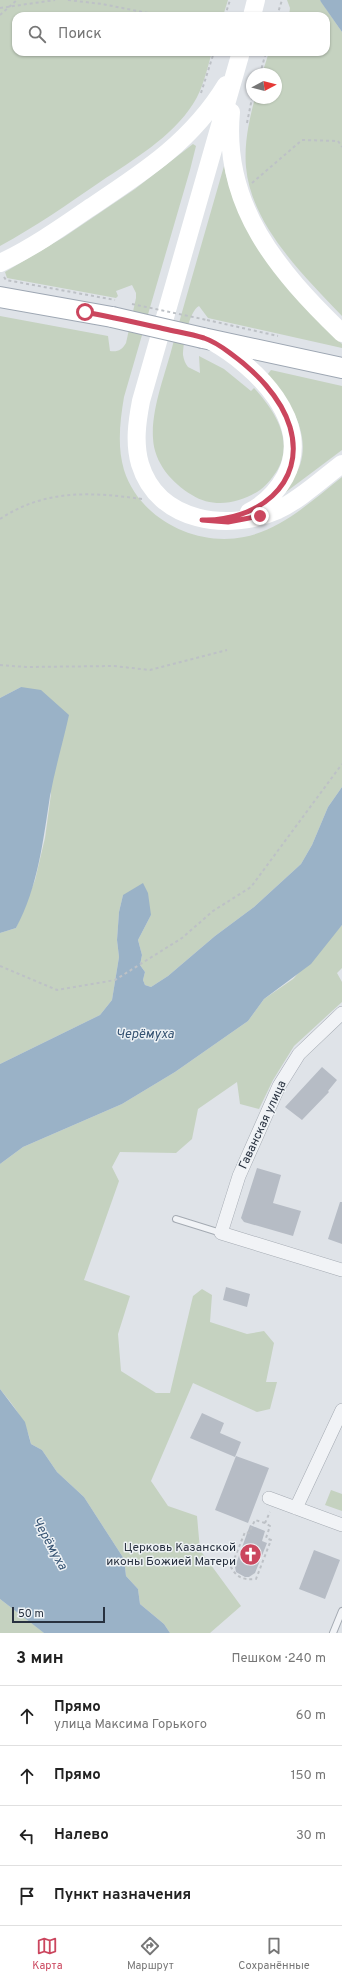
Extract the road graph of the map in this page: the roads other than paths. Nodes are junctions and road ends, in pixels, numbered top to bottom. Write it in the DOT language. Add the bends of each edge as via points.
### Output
graph roads {
  1 [pos="256,0"];
  2 [pos="253,12"];
  3 [pos="240,56"];
  4 [pos="240,56"];
  5 [pos="241,56"];
  6 [pos="1,269"];
  7 [pos="0,297"];
  8 [pos="205,329"];
  9 [pos="342,333"];
  10 [pos="342,368"];
  11 [pos="342,464"];
  12 [pos="202,520"];
  13 [pos="342,1013"];
  14 [pos="176,1219"];
  15 [pos="221,1232"];
  16 [pos="342,1270"];
  17 [pos="342,1410"];
  18 [pos="272,1499"];
  19 [pos="296,1508"];
  20 [pos="342,1525"];
  21 [pos="342,1611"];
  22 [pos="333,1633"];
  1 -- 2 [label="main road"];
  3 -- 6 [label="main road" via="210,109 172,150"];
  4 -- 12 [label="main road" via="146,380 137,420 137,451 146,478 174,508"];
  5 -- 9 [label="main road" via="232,100 230,136 232,164 239,194 249,218 279,265"];
  7 -- 8 [label="main road, bridge" via="114,309"];
  8 -- 10 [label="main road"];
  8 -- 12 [label="main road" via="246,365 275,398 290,426 293,449 288,472 281,485 260,507 236,517"];
  11 -- 12 [label="main road" via="278,510 243,520"];
  13 -- 15 [label="street, Гаванская улица" via="299,1054 279,1086 239,1176"];
  14 -- 15 [label="lane"];
  15 -- 16 [label="street"];
  17 -- 19 [label="street"];
  18 -- 19 [label="street"];
  19 -- 20 [label="street"];
  21 -- 22 [label="lane"];
}
